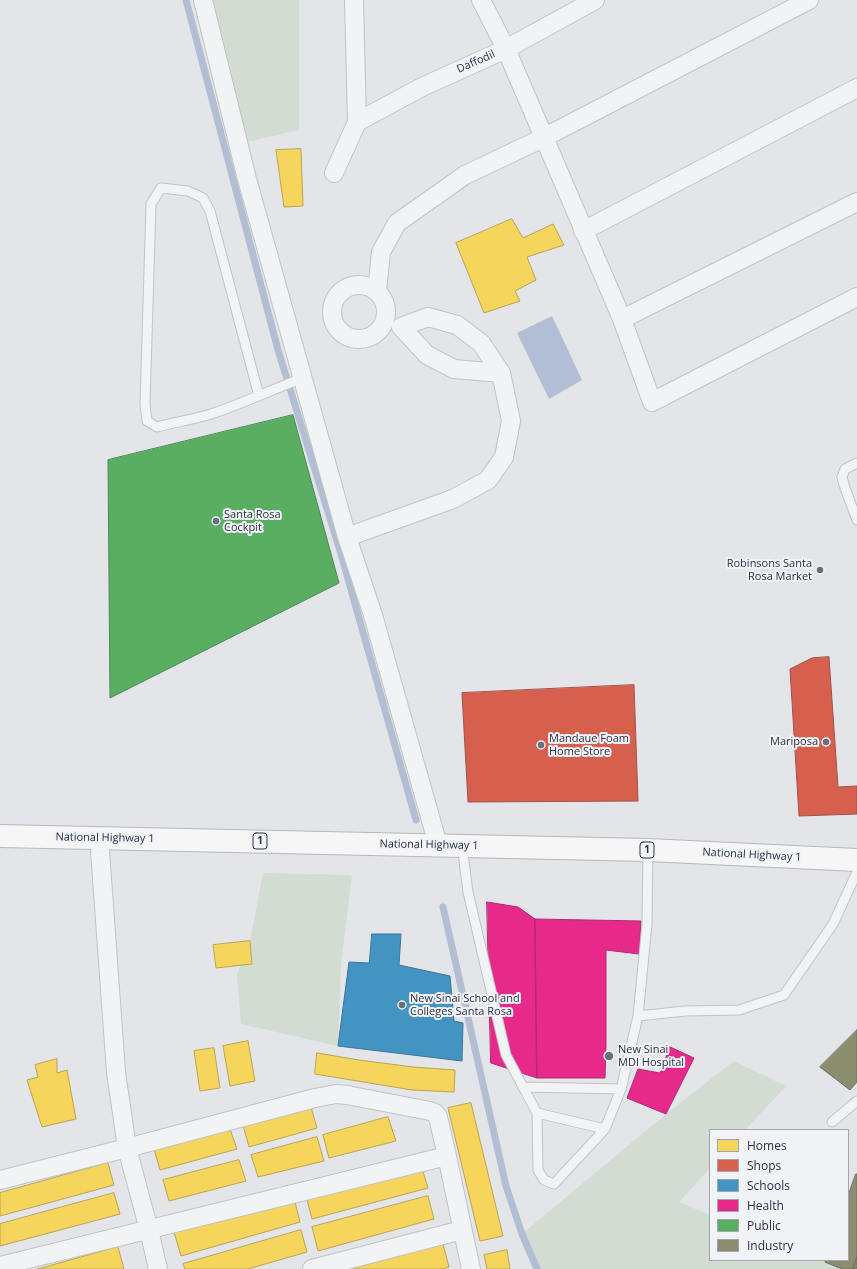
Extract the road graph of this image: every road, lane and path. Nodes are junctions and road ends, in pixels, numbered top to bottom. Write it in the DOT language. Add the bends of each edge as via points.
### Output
graph roads {
  1 [pos="204,0"];
  2 [pos="354,0"];
  3 [pos="480,0"];
  4 [pos="595,0"];
  5 [pos="809,0"];
  6 [pos="506,49"];
  7 [pos="857,88"];
  8 [pos="356,122"];
  9 [pos="543,138"];
  10 [pos="334,173"];
  11 [pos="857,202"];
  12 [pos="583,231"];
  13 [pos="377,291"];
  14 [pos="857,297"];
  15 [pos="622,320"];
  16 [pos="384,324"];
  17 [pos="401,327"];
  18 [pos="501,373"];
  19 [pos="298,380"];
  20 [pos="259,396"];
  21 [pos="857,463"];
  22 [pos="857,520"];
  23 [pos="348,537"];
  24 [pos="0,836"];
  25 [pos="91,837"];
  26 [pos="438,846"];
  27 [pos="462,846"];
  28 [pos="648,850"];
  29 [pos="857,860"];
  30 [pos="857,872"];
  31 [pos="638,1016"];
  32 [pos="523,1086"];
  33 [pos="621,1089"];
  34 [pos="857,1101"];
  35 [pos="537,1113"];
  36 [pos="832,1122"];
  37 [pos="605,1129"];
  38 [pos="127,1148"];
  39 [pos="447,1156"];
  40 [pos="0,1180"];
  41 [pos="149,1230"];
  42 [pos="462,1230"];
  43 [pos="0,1266"];
  44 [pos="158,1269"];
  45 [pos="312,1269"];
  46 [pos="471,1269"];
  1 -- 19 [label="street"];
  2 -- 8 [label="street"];
  3 -- 6 [label="street"];
  4 -- 6 [label="street, Daffodil"];
  5 -- 9 [label="street"];
  6 -- 8 [label="street, Daffodil" via="422,87"];
  6 -- 9 [label="street"];
  7 -- 12 [label="street"];
  8 -- 10 [label="street"];
  9 -- 12 [label="street"];
  9 -- 13 [label="street" via="465,175 397,224 381,252"];
  11 -- 15 [label="street"];
  12 -- 15 [label="street"];
  13 -- 16 [label="street" via="386,306"];
  13 -- 16 [label="street" via="360,284 343,290 333,304 333,322 344,336 353,339 371,337 379,332"];
  14 -- 15 [label="street" via="652,402"];
  16 -- 17 [label="street"];
  17 -- 18 [label="street" via="427,355 454,369"];
  17 -- 18 [label="street" via="428,317 456,325 481,343"];
  18 -- 23 [label="street" via="511,421 504,457 488,480 453,499"];
  19 -- 20 [label="lane"];
  19 -- 23 [label="street"];
  20 -- 20 [label="lane" via="210,211 203,198 188,191 161,188 151,204 145,404 147,421 157,427 213,414"];
  21 -- 22 [label="lane" via="845,470 842,477"];
  23 -- 26 [label="street" via="373,615"];
  24 -- 25 [label="highway, National Highway 1 / 1"];
  25 -- 26 [label="highway, National Highway 1 / 1"];
  25 -- 38 [label="street" via="116,1072"];
  26 -- 27 [label="highway, National Highway 1 / 1"];
  27 -- 28 [label="highway, National Highway 1 / 1"];
  27 -- 32 [label="lane" via="468,892 506,1055"];
  28 -- 29 [label="highway, National Highway 1 / 1"];
  28 -- 31 [label="lane" via="647,924"];
  30 -- 31 [label="lane" via="833,924 784,995 739,1010 685,1011"];
  31 -- 33 [label="lane"];
  32 -- 33 [label="lane"];
  32 -- 35 [label="lane"];
  33 -- 37 [label="lane"];
  34 -- 36 [label="lane"];
  35 -- 37 [label="lane"];
  35 -- 37 [label="lane" via="538,1170 544,1180 554,1184"];
  38 -- 39 [label="street" via="336,1094 436,1113"];
  38 -- 40 [label="street"];
  38 -- 41 [label="street"];
  39 -- 41 [label="street"];
  39 -- 42 [label="street"];
  41 -- 43 [label="street"];
  41 -- 44 [label="street"];
  42 -- 45 [label="street"];
  42 -- 46 [label="street"];
}
